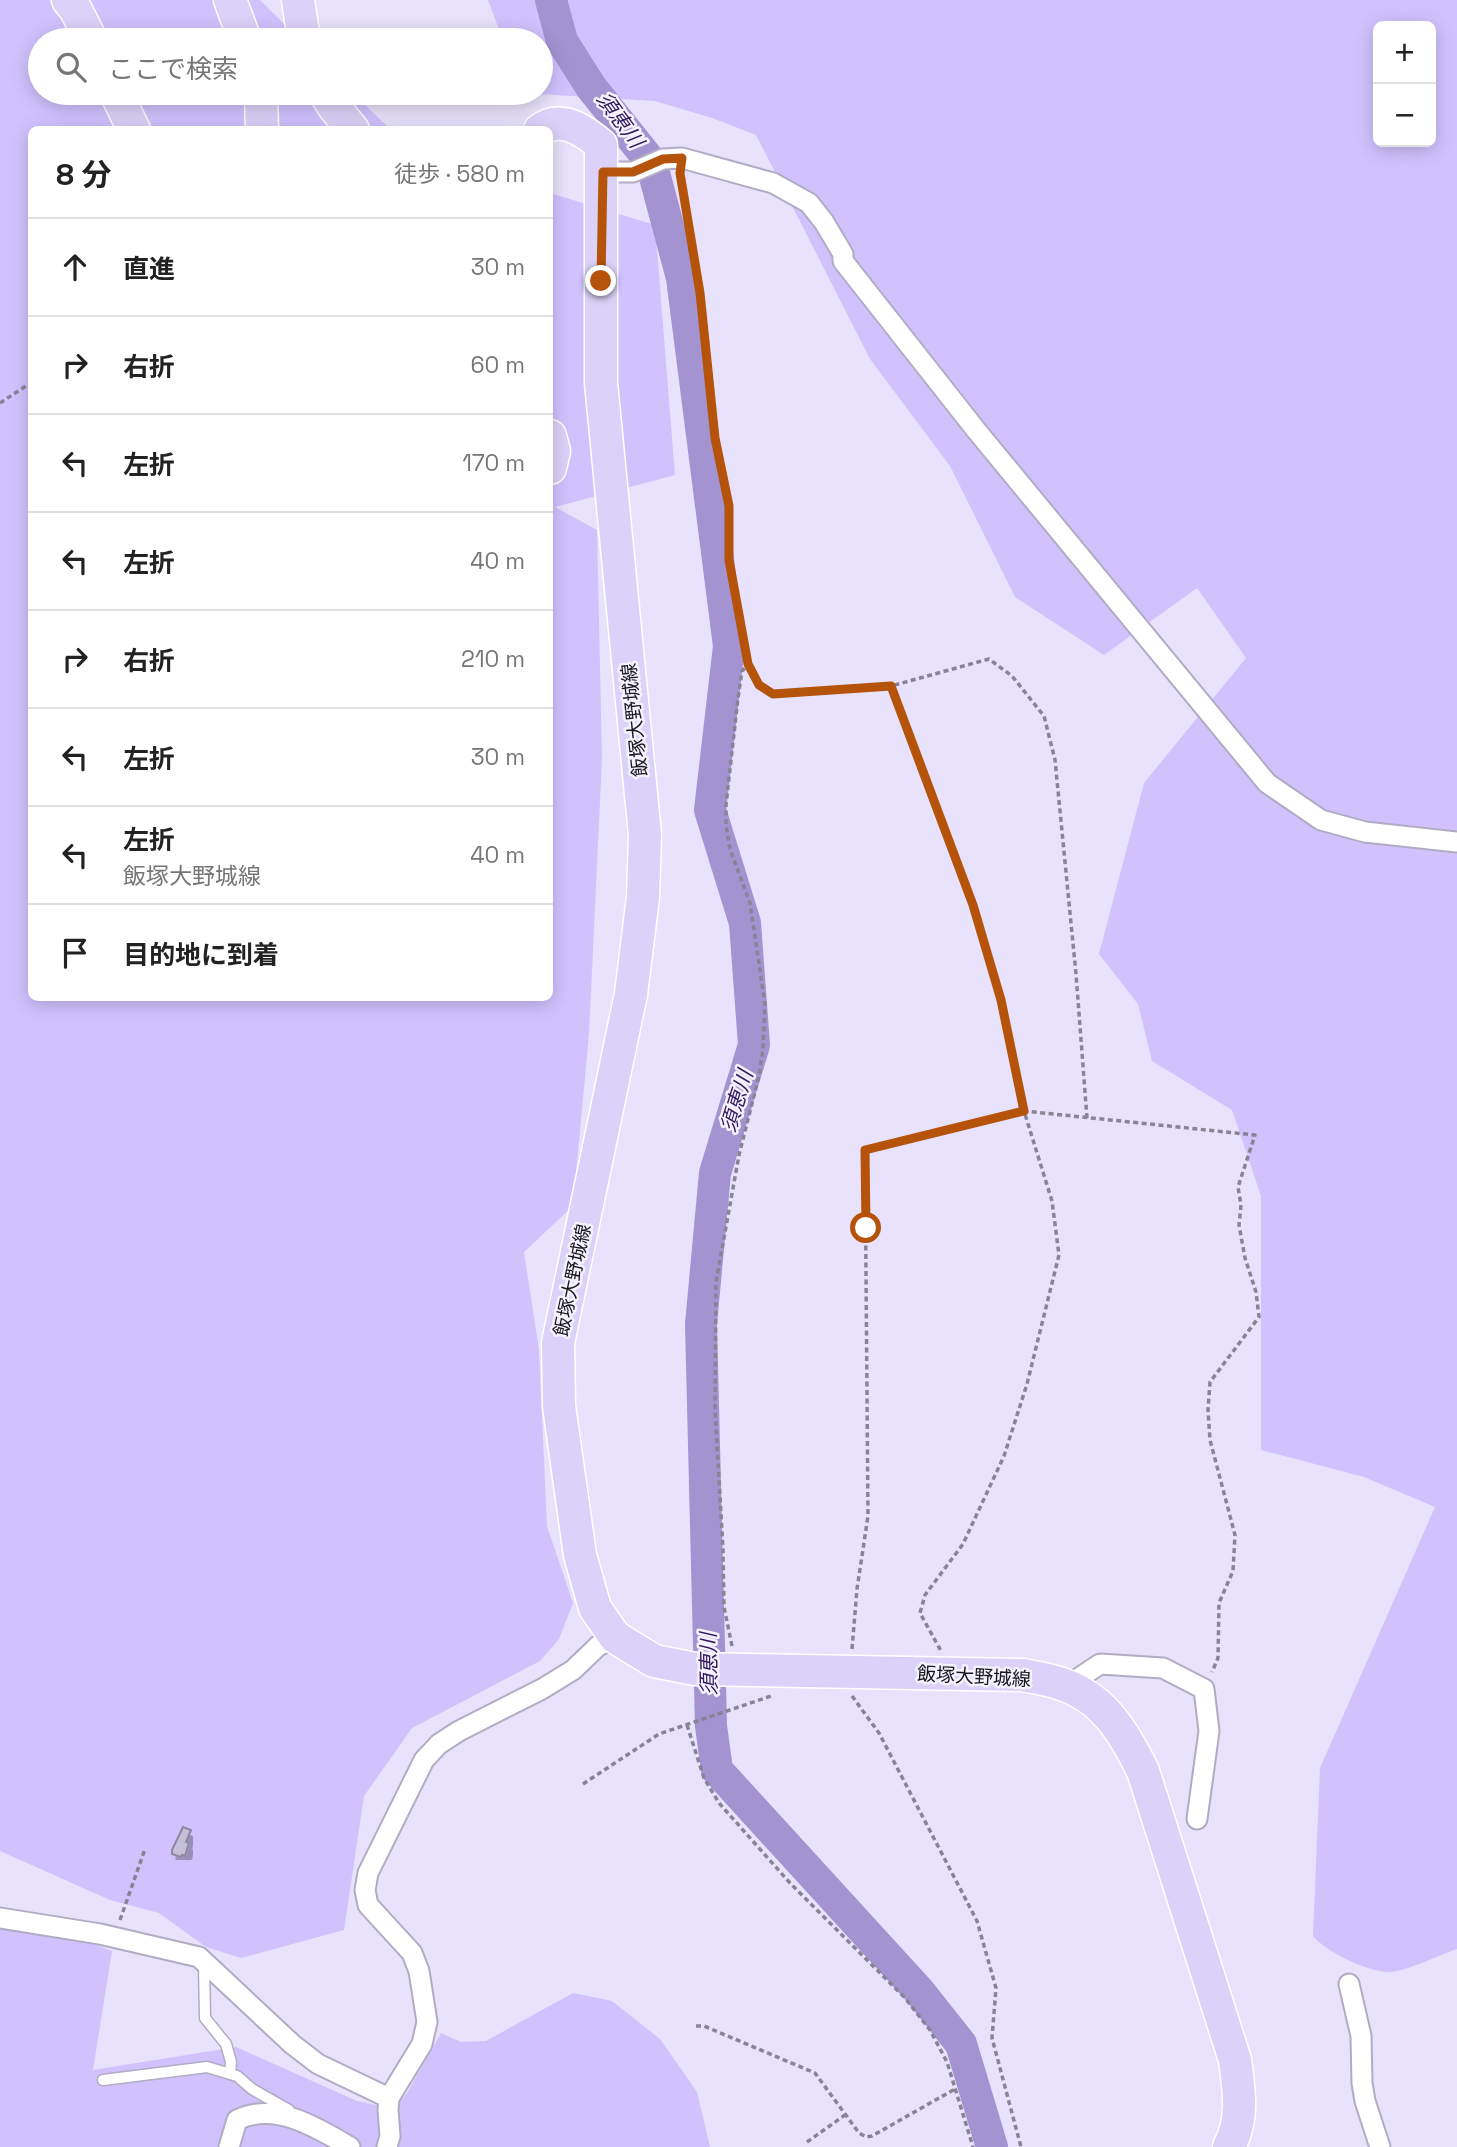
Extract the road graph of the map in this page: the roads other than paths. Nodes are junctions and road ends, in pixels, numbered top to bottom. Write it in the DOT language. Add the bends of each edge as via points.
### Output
graph roads {
  1 [pos="68,0"];
  2 [pos="230,0"];
  3 [pos="298,0"];
  4 [pos="85,28"];
  5 [pos="240,28"];
  6 [pos="302,28"];
  7 [pos="122,105"];
  8 [pos="261,105"];
  9 [pos="333,105"];
  10 [pos="132,126"];
  11 [pos="262,126"];
  12 [pos="350,126"];
  13 [pos="546,126"];
  14 [pos="618,172"];
  15 [pos="1457,842"];
  16 [pos="615,1637"];
  17 [pos="1067,1686"];
  18 [pos="1197,1819"];
  19 [pos="0,1918"];
  20 [pos="205,1962"];
  21 [pos="1349,1984"];
  22 [pos="230,2074"];
  23 [pos="103,2080"];
  24 [pos="389,2098"];
  25 [pos="299,2120"];
  26 [pos="229,2147"];
  27 [pos="351,2147"];
  28 [pos="387,2147"];
  29 [pos="1229,2147"];
  30 [pos="1380,2147"];
  1 -- 4 [label="main road"];
  2 -- 5 [label="main road"];
  3 -- 6 [label="main road"];
  7 -- 10 [label="main road"];
  8 -- 11 [label="main road"];
  9 -- 12 [label="main road"];
  13 -- 14 [label="main road, 飯塚大野城線" via="568,124 582,129 601,145"];
  14 -- 15 [label="street" via="673,158 773,183 809,203 851,272 1267,783 1321,820 1366,832"];
  14 -- 16 [label="main road, 飯塚大野城線" via="601,383 645,835 644,872 631,994 558,1343 559,1406 580,1555 595,1608"];
  16 -- 17 [label="main road, 飯塚大野城線" via="654,1661 695,1669 1023,1675"];
  16 -- 24 [label="street" via="542,1689 439,1744 411,1785 368,1873 365,1890 368,1905 412,1953 427,2022 422,2044"];
  17 -- 18 [label="street" via="1100,1664 1163,1668 1204,1689 1209,1731"];
  17 -- 29 [label="main road, 飯塚大野城線" via="1098,1703 1124,1732 1143,1770 1235,2060 1241,2101"];
  19 -- 20 [label="street" via="114,1937 190,1954"];
  20 -- 22 [label="lane" via="205,2018 226,2044"];
  20 -- 24 [label="street" via="318,2064"];
  21 -- 30 [label="street" via="1362,2036 1365,2101"];
  22 -- 23 [label="lane" via="207,2067"];
  22 -- 25 [label="lane"];
  24 -- 28 [label="street"];
  25 -- 26 [label="street" via="250,2114 237,2120"];
  25 -- 27 [label="street"];
}
